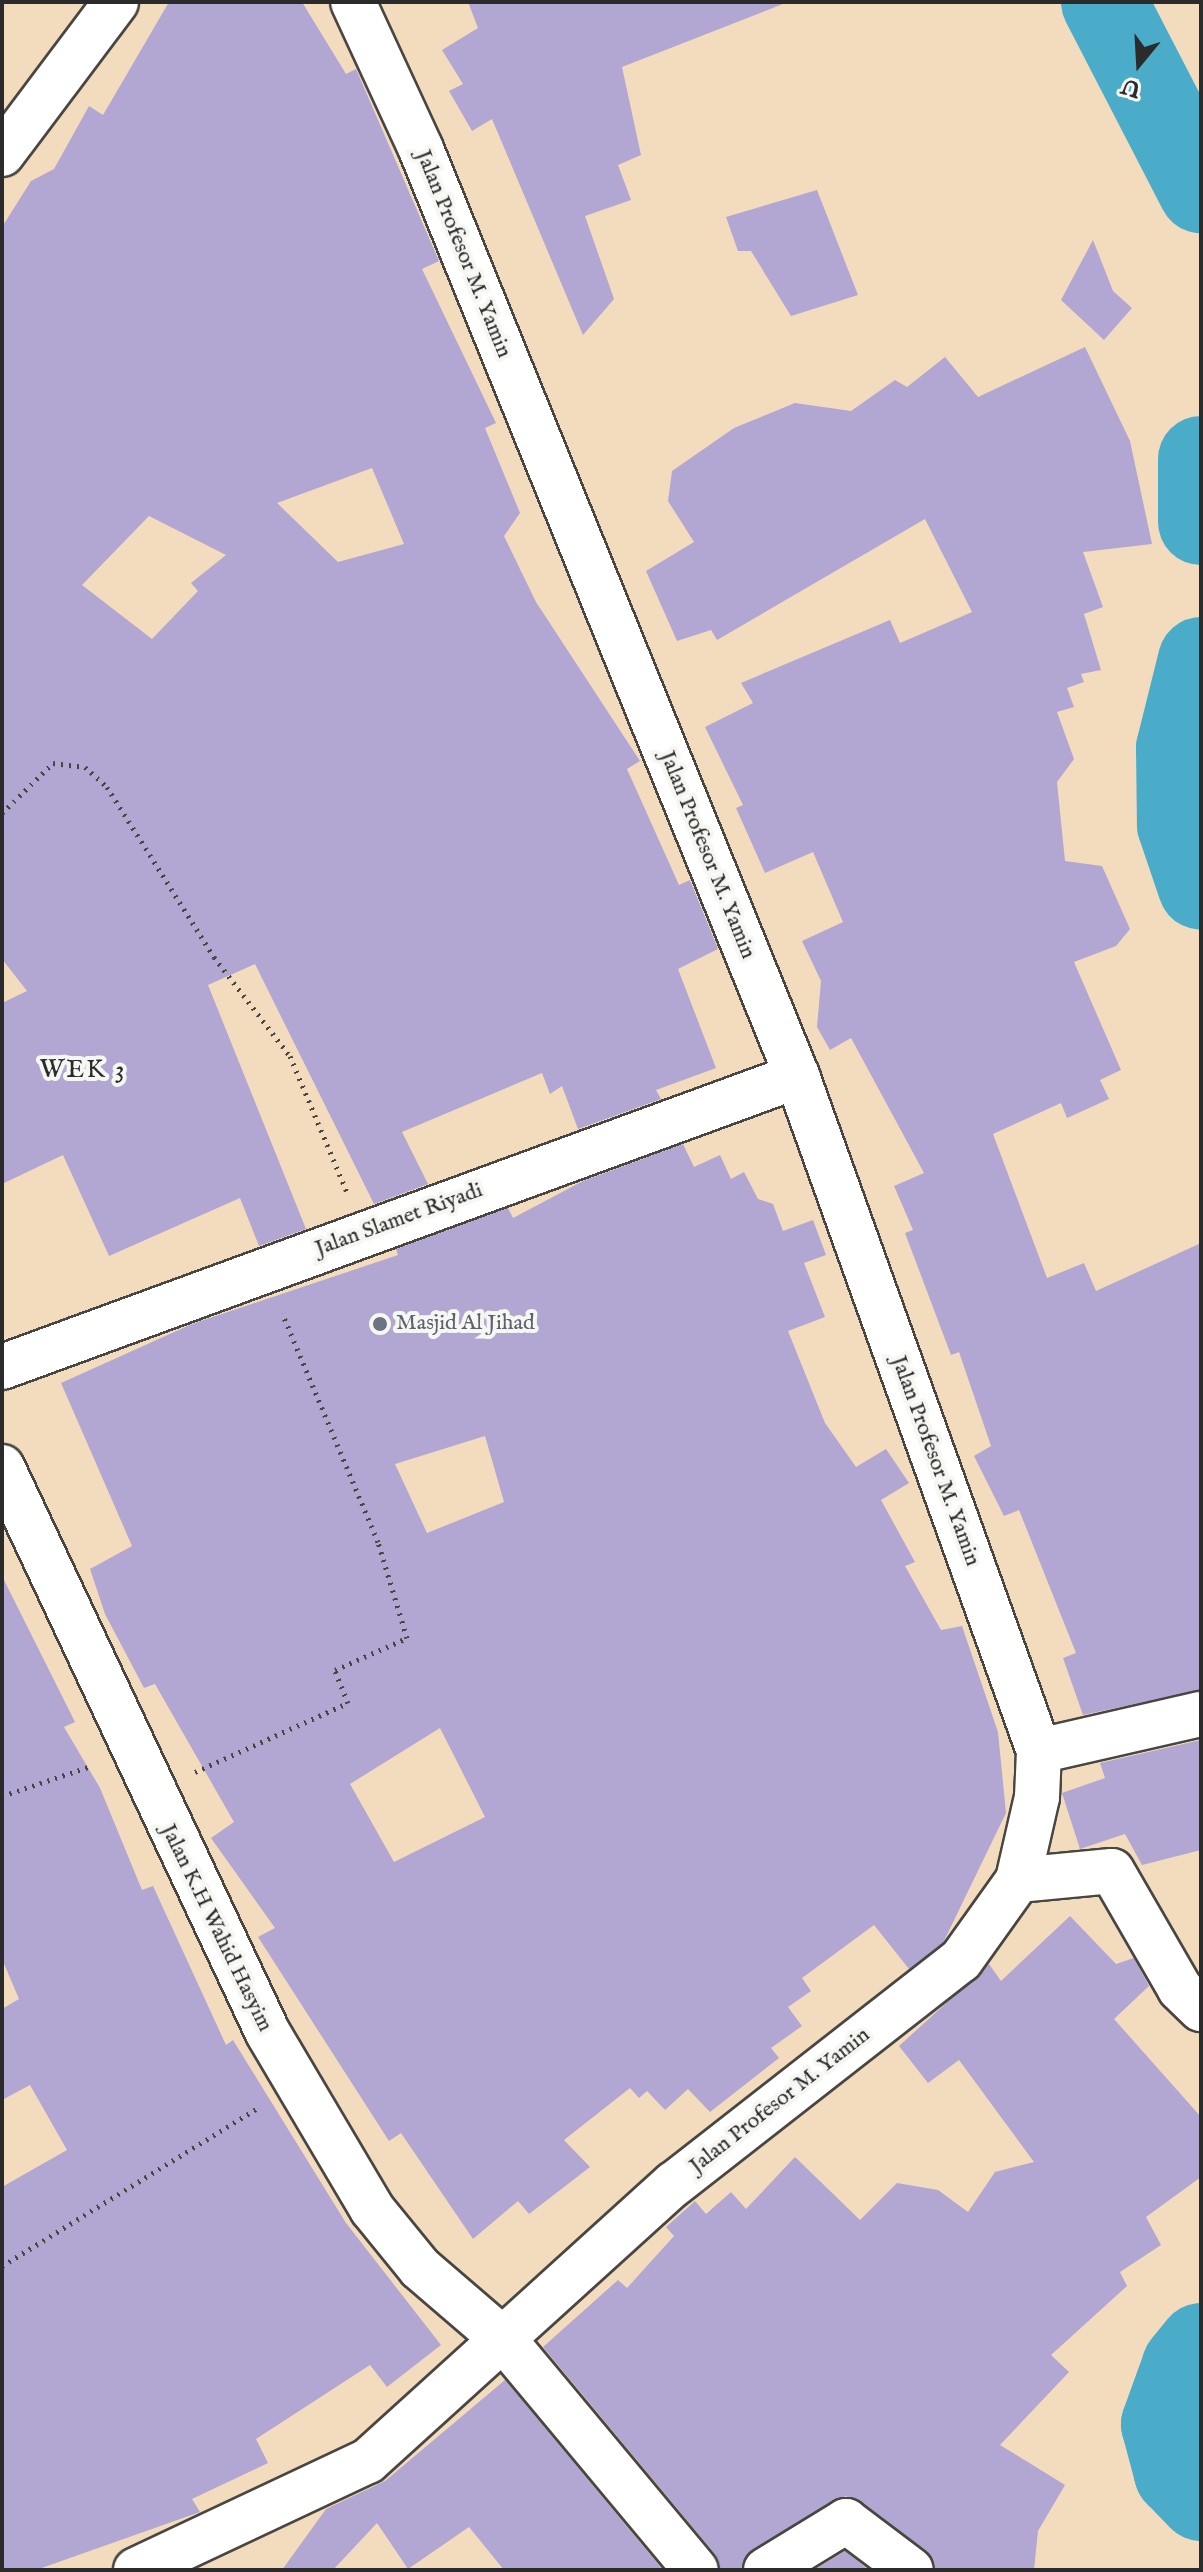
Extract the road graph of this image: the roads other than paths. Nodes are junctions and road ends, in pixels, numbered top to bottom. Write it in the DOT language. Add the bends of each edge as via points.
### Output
graph roads {
  1 [pos="116,2"];
  2 [pos="353,2"];
  3 [pos="2,154"];
  4 [pos="797,1076"];
  5 [pos="2,1367"];
  6 [pos="2,1467"];
  7 [pos="1201,1714"];
  8 [pos="1039,1751"];
  9 [pos="1018,1880"];
  10 [pos="1201,2009"];
  11 [pos="505,2341"];
  12 [pos="136,2570"];
  13 [pos="696,2570"];
  14 [pos="766,2570"];
  15 [pos="911,2570"];
  1 -- 3 [label="main road"];
  2 -- 4 [label="main road, Jalan Profesor M. Yamin" via="427,164"];
  4 -- 5 [label="main road, Jalan Slamet Riyadi"];
  4 -- 8 [label="main road, Jalan Profesor M. Yamin"];
  6 -- 11 [label="main road, Jalan K.H Wahid Hasyim" via="149,1793 298,2084 372,2209 420,2268"];
  7 -- 8 [label="main road"];
  8 -- 9 [label="main road, Jalan Profesor M. Yamin" via="1030,1845"];
  9 -- 10 [label="main road" via="1112,1871 1142,1911 1180,1989"];
  9 -- 11 [label="main road, Jalan Profesor M. Yamin" via="961,1960 674,2184"];
  11 -- 12 [label="main road, Jalan Profesor M. Yamin" via="404,2432 330,2485"];
  11 -- 13 [label="main road, Jalan K.H Wahid Hasyim"];
  14 -- 15 [label="main road" via="846,2521"];
}
